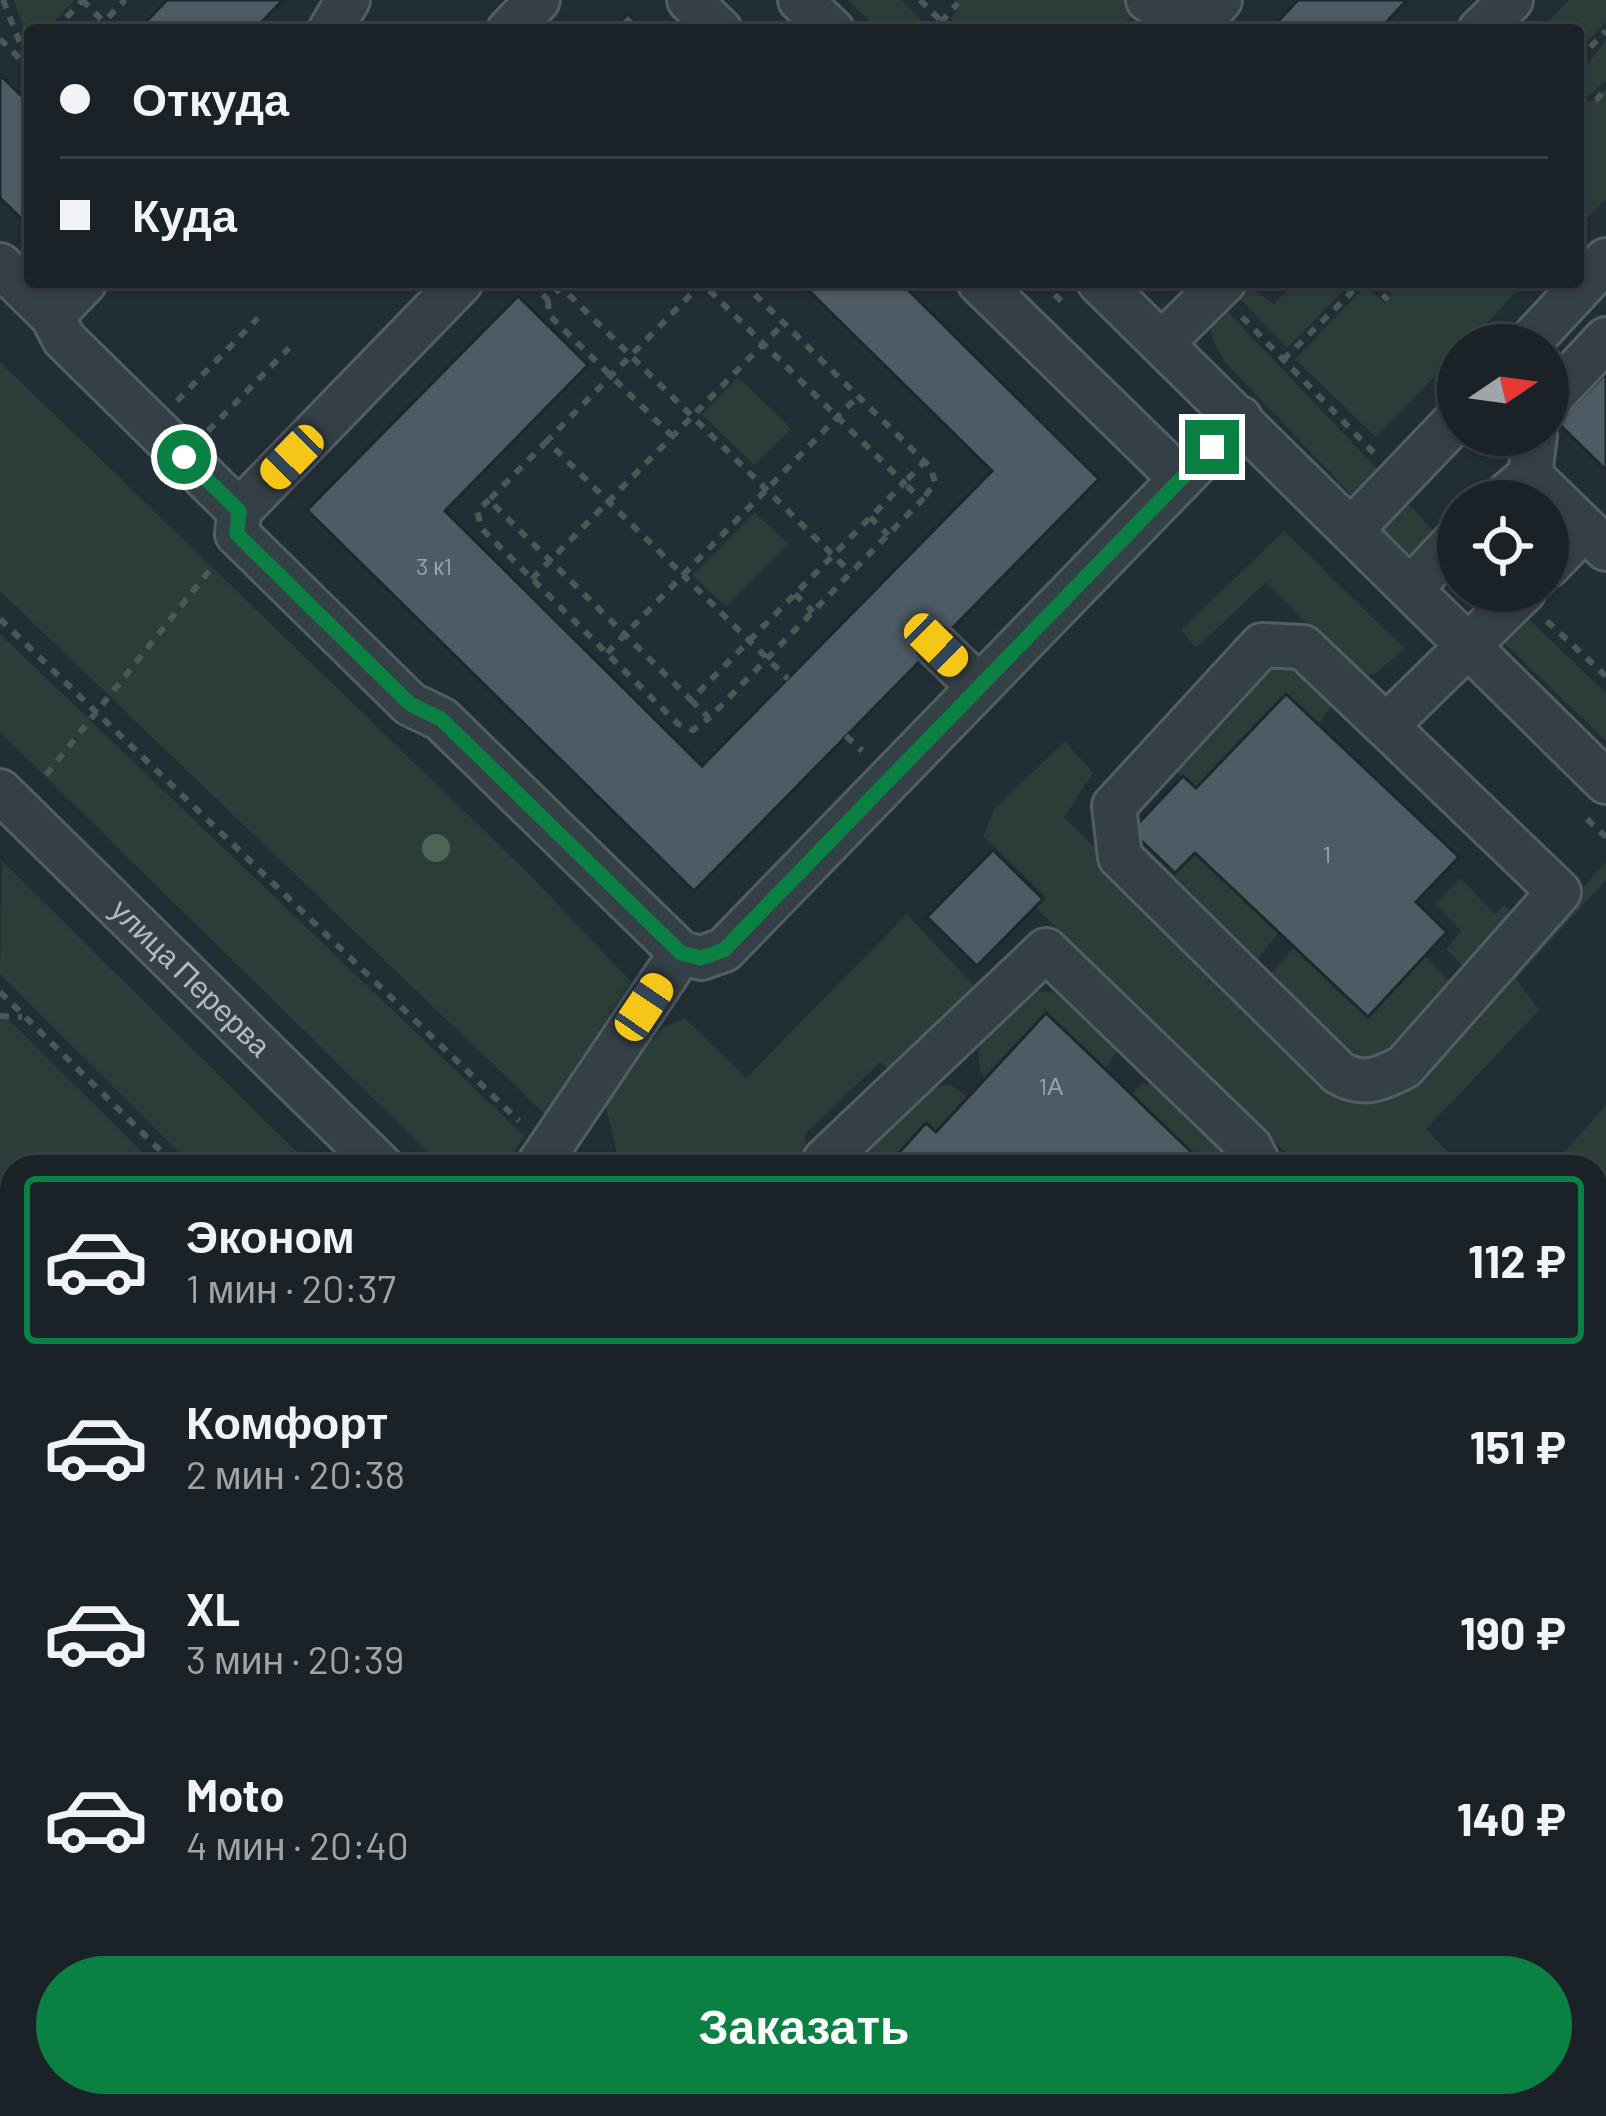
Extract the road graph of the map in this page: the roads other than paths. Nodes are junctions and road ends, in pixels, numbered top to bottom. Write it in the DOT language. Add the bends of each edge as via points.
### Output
graph roads {
  1 [pos="538,0"];
  2 [pos="689,0"];
  3 [pos="800,0"];
  4 [pos="1148,0"];
  5 [pos="1220,0"];
  6 [pos="1511,0"];
  7 [pos="515,24"];
  8 [pos="714,24"];
  9 [pos="826,24"];
  10 [pos="1486,24"];
  11 [pos="1606,260"];
  12 [pos="0,266"];
  13 [pos="1584,284"];
  14 [pos="79,288"];
  15 [pos="455,288"];
  16 [pos="985,288"];
  17 [pos="1105,288"];
  18 [pos="1218,288"];
  19 [pos="1580,288"];
  20 [pos="52,316"];
  21 [pos="1547,324"];
  22 [pos="1606,339"];
  23 [pos="1163,342"];
  24 [pos="1569,379"];
  25 [pos="1240,418"];
  26 [pos="1437,440"];
  27 [pos="1522,470"];
  28 [pos="1181,479"];
  29 [pos="238,523"];
  30 [pos="1351,530"];
  31 [pos="1595,540"];
  32 [pos="1569,558"];
  33 [pos="1437,560"];
  34 [pos="1411,588"];
  35 [pos="1505,612"];
  36 [pos="1466,644"];
  37 [pos="936,645"];
  38 [pos="979,687"];
  39 [pos="1386,726"];
  40 [pos="1606,782"];
  41 [pos="0,791"];
  42 [pos="681,953"];
  43 [pos="370,1155"];
  44 [pos="545,1155"];
  45 [pos="830,1155"];
  46 [pos="1254,1155"];
  1 -- 7 [label="street"];
  2 -- 8 [label="street"];
  3 -- 9 [label="street"];
  4 -- 5 [label="street" via="1180,20 1202,19"];
  6 -- 10 [label="street"];
  11 -- 13 [label="street"];
  12 -- 20 [label="street"];
  14 -- 20 [label="street"];
  15 -- 29 [label="street"];
  16 -- 28 [label="street"];
  17 -- 23 [label="street"];
  18 -- 23 [label="street"];
  19 -- 21 [label="street"];
  20 -- 29 [label="street" via="64,339 184,457"];
  22 -- 24 [label="street"];
  23 -- 25 [label="street"];
  25 -- 28 [label="street"];
  25 -- 30 [label="street"];
  26 -- 30 [label="street"];
  27 -- 31 [label="street"];
  28 -- 38 [label="street"];
  29 -- 42 [label="street" via="410,704 441,719"];
  30 -- 34 [label="street"];
  31 -- 32 [label="street"];
  33 -- 34 [label="street"];
  34 -- 36 [label="street"];
  35 -- 36 [label="street"];
  36 -- 39 [label="street"];
  36 -- 40 [label="street"];
  37 -- 38 [label="street"];
  38 -- 42 [label="street" via="724,950 701,958"];
  39 -- 39 [label="street" via="1303,646 1262,645 1114,806 1120,857 1356,1082 1404,1067 1559,892"];
  41 -- 43 [label="street, улица Перерва"];
  42 -- 44 [label="street"];
  45 -- 46 [label="street" via="1046,950"];
}
